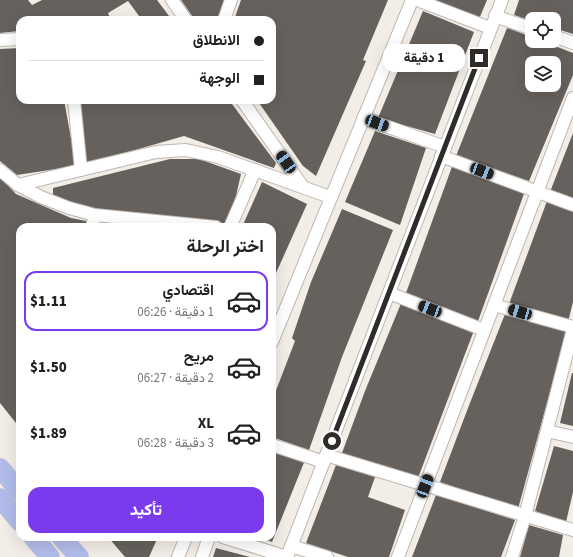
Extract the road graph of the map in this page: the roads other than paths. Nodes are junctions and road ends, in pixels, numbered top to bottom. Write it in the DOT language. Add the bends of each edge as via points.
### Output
graph roads {
  1 [pos="172,0"];
  2 [pos="231,0"];
  3 [pos="412,0"];
  4 [pos="417,0"];
  5 [pos="502,0"];
  6 [pos="183,16"];
  7 [pos="225,16"];
  8 [pos="495,16"];
  9 [pos="525,27"];
  10 [pos="490,28"];
  11 [pos="16,39"];
  12 [pos="561,39"];
  13 [pos="0,40"];
  14 [pos="573,43"];
  15 [pos="573,98"];
  16 [pos="74,104"];
  17 [pos="245,104"];
  18 [pos="363,118"];
  19 [pos="443,151"];
  20 [pos="0,170"];
  21 [pos="81,170"];
  22 [pos="255,170"];
  23 [pos="18,185"];
  24 [pos="304,187"];
  25 [pos="537,192"];
  26 [pos="330,197"];
  27 [pos="573,205"];
  28 [pos="95,215"];
  29 [pos="93,223"];
  30 [pos="176,223"];
  31 [pos="232,223"];
  32 [pos="389,292"];
  33 [pos="494,304"];
  34 [pos="573,328"];
  35 [pos="484,330"];
  36 [pos="276,332"];
  37 [pos="547,431"];
  38 [pos="573,437"];
  39 [pos="276,446"];
  40 [pos="325,459"];
  41 [pos="0,468"];
  42 [pos="425,486"];
  43 [pos="16,487"];
  44 [pos="0,498"];
  45 [pos="525,516"];
  46 [pos="16,517"];
  47 [pos="573,530"];
  48 [pos="36,541"];
  49 [pos="65,541"];
  50 [pos="184,541"];
  51 [pos="207,541"];
  52 [pos="239,541"];
  53 [pos="288,553"];
  54 [pos="50,557"];
  55 [pos="79,557"];
  56 [pos="178,557"];
  57 [pos="202,557"];
  58 [pos="327,557"];
  59 [pos="398,557"];
  60 [pos="512,557"];
  1 -- 6 [label="street"];
  2 -- 7 [label="street"];
  3 -- 18 [label="street"];
  4 -- 10 [label="street"];
  5 -- 8 [label="street"];
  8 -- 9 [label="street"];
  8 -- 10 [label="street"];
  10 -- 19 [label="street"];
  11 -- 13 [label="street"];
  12 -- 14 [label="street"];
  15 -- 25 [label="street"];
  16 -- 21 [label="street"];
  17 -- 24 [label="street"];
  18 -- 19 [label="street"];
  18 -- 26 [label="street"];
  19 -- 25 [label="street"];
  19 -- 32 [label="street"];
  20 -- 23 [label="street"];
  21 -- 22 [label="street" via="156,152 186,150 218,157"];
  21 -- 23 [label="street"];
  22 -- 24 [label="street"];
  22 -- 31 [label="street"];
  23 -- 28 [label="street" via="69,208"];
  24 -- 26 [label="street"];
  25 -- 27 [label="street"];
  25 -- 33 [label="street"];
  26 -- 36 [label="street"];
  28 -- 29 [label="street"];
  28 -- 30 [label="street"];
  32 -- 35 [label="street"];
  32 -- 40 [label="street"];
  33 -- 34 [label="street"];
  33 -- 35 [label="street"];
  34 -- 37 [label="street"];
  35 -- 42 [label="street"];
  37 -- 38 [label="street"];
  37 -- 45 [label="street"];
  39 -- 40 [label="street"];
  40 -- 42 [label="street"];
  40 -- 53 [label="street"];
  41 -- 43 [label="main road"];
  42 -- 45 [label="street"];
  42 -- 59 [label="street"];
  44 -- 46 [label="main road"];
  45 -- 47 [label="street"];
  45 -- 60 [label="street"];
  48 -- 54 [label="main road"];
  49 -- 55 [label="main road"];
  50 -- 56 [label="street"];
  51 -- 57 [label="street"];
  52 -- 53 [label="street"];
  53 -- 58 [label="street"];
}
